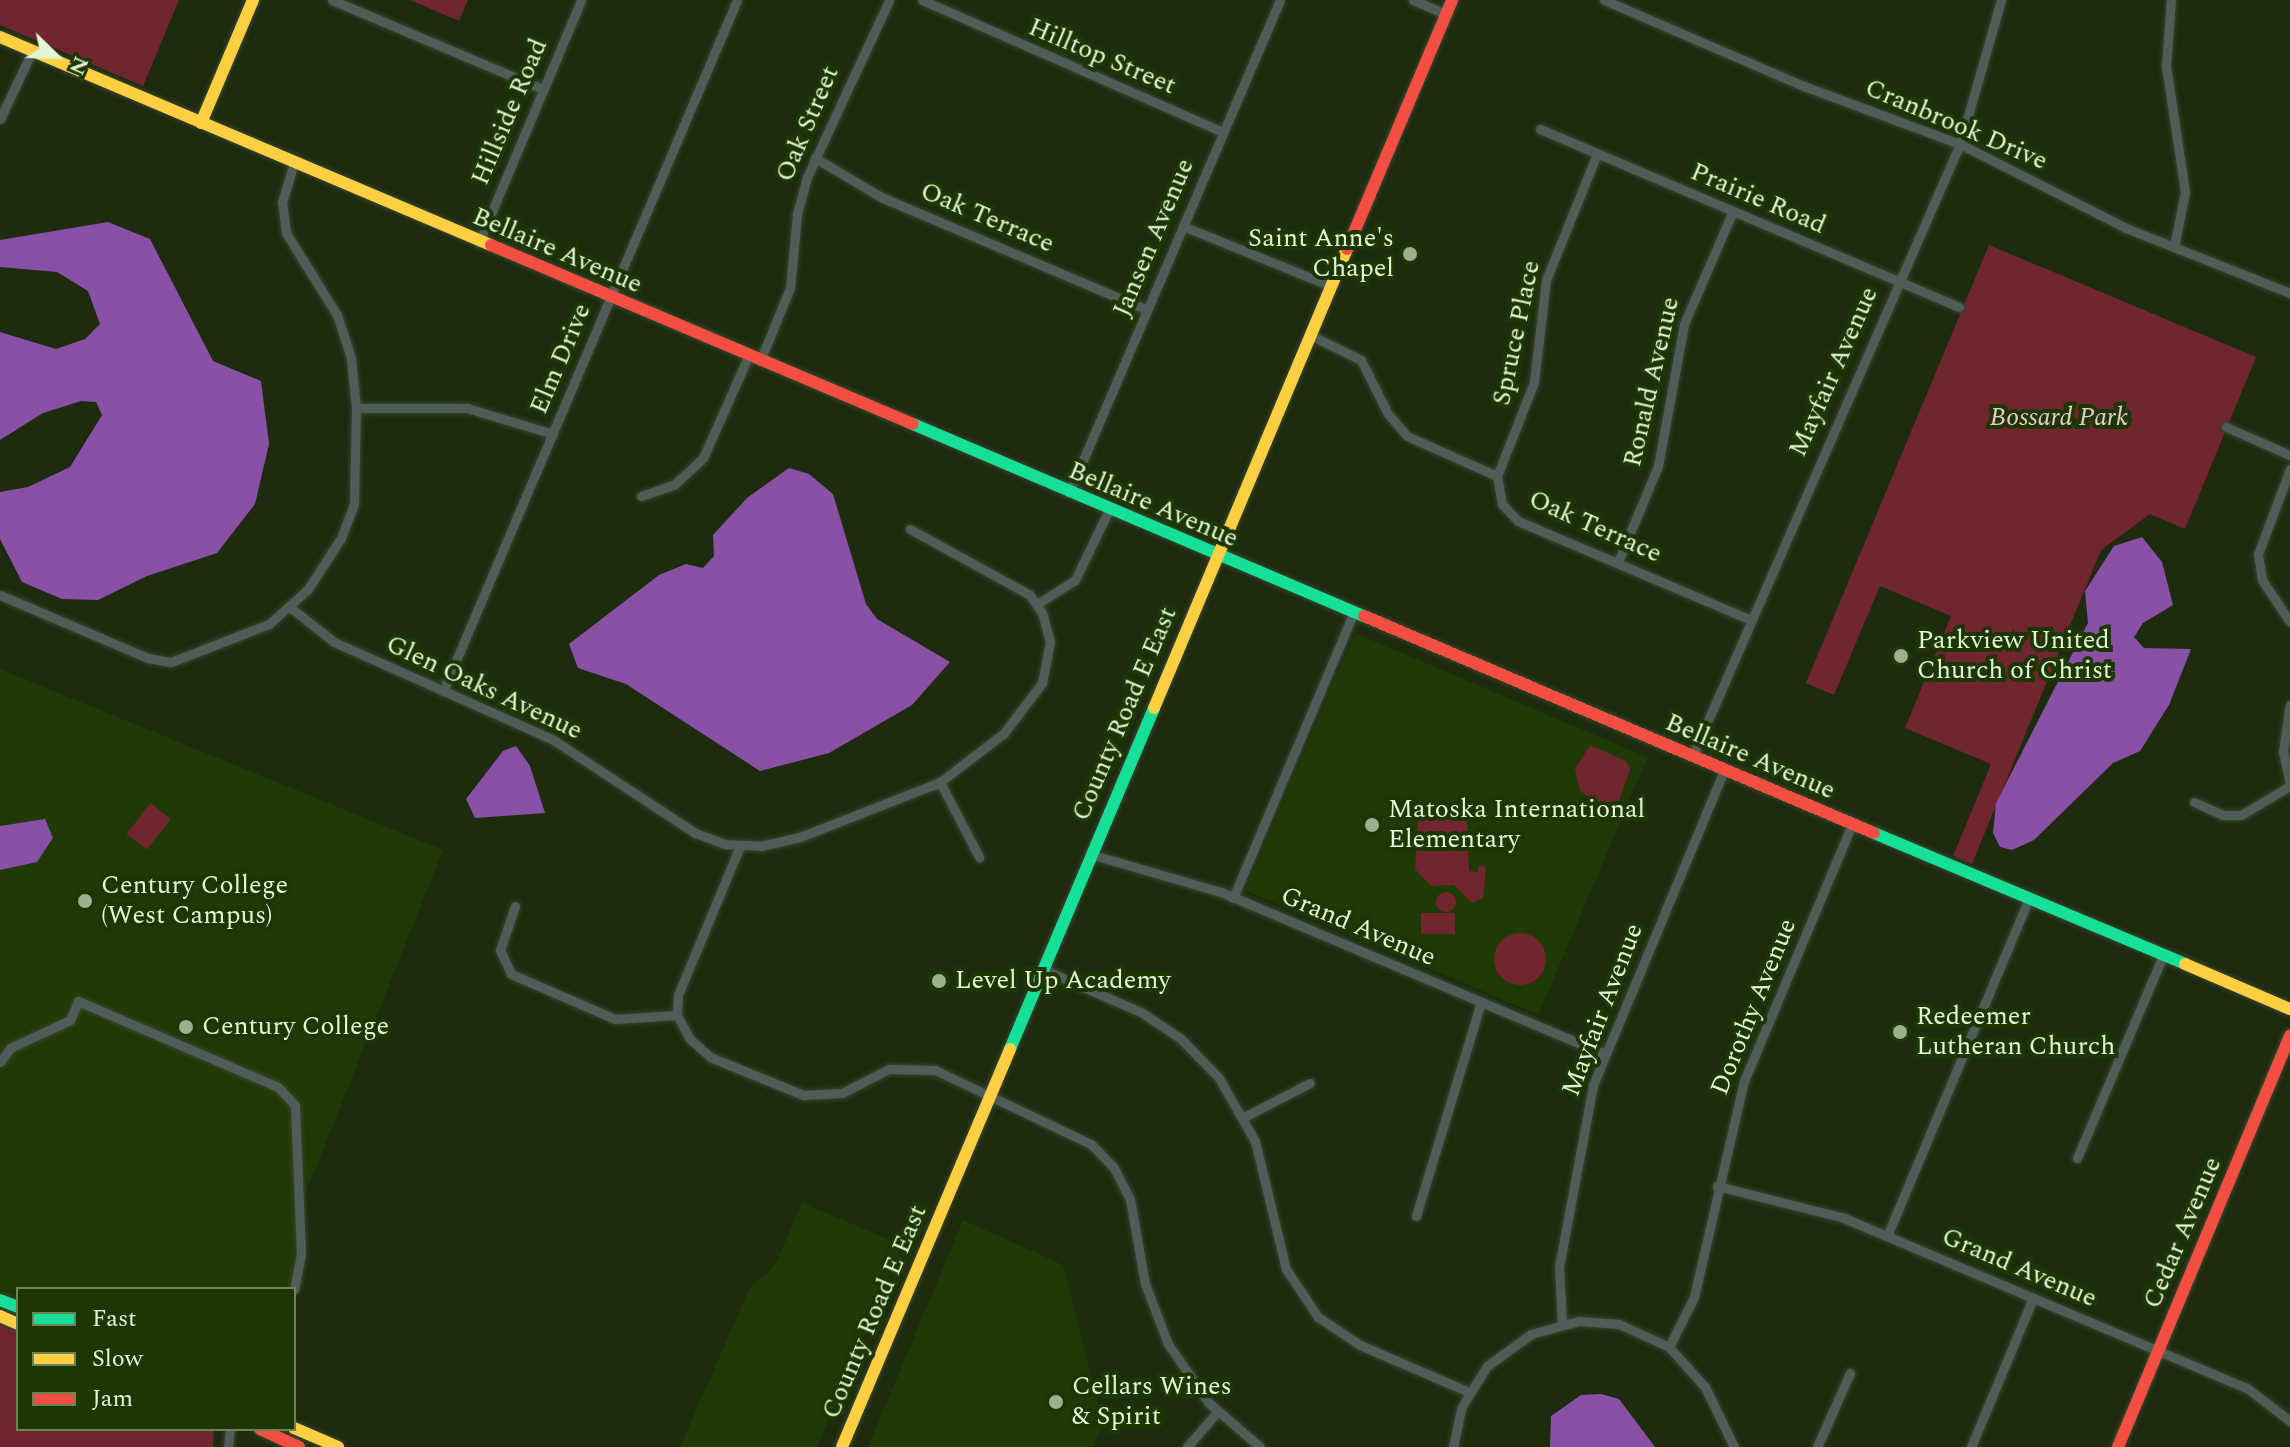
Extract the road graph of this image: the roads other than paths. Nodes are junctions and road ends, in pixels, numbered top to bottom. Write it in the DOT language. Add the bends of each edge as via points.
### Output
graph roads {
  1 [pos="253,0"];
  2 [pos="332,0"];
  3 [pos="581,0"];
  4 [pos="737,0"];
  5 [pos="889,0"];
  6 [pos="922,0"];
  7 [pos="1280,0"];
  8 [pos="1413,0"];
  9 [pos="1452,0"];
  10 [pos="1604,0"];
  11 [pos="2001,0"];
  12 [pos="2171,0"];
  13 [pos="1446,14"];
  14 [pos="0,37"];
  15 [pos="32,51"];
  16 [pos="543,89"];
  17 [pos="0,119"];
  18 [pos="201,123"];
  19 [pos="1540,129"];
  20 [pos="1222,132"];
  21 [pos="1960,144"];
  22 [pos="1597,154"];
  23 [pos="815,158"];
  24 [pos="294,163"];
  25 [pos="1732,213"];
  26 [pos="1183,226"];
  27 [pos="479,242"];
  28 [pos="2174,247"];
  29 [pos="1897,282"];
  30 [pos="1331,286"];
  31 [pos="2290,293"];
  32 [pos="611,298"];
  33 [pos="1959,307"];
  34 [pos="1147,310"];
  35 [pos="1310,335"];
  36 [pos="754,359"];
  37 [pos="356,408"];
  38 [pos="2226,427"];
  39 [pos="553,434"];
  40 [pos="2290,455"];
  41 [pos="2290,469"];
  42 [pos="1497,476"];
  43 [pos="1069,493"];
  44 [pos="641,496"];
  45 [pos="1109,510"];
  46 [pos="910,529"];
  47 [pos="1215,556"];
  48 [pos="1618,562"];
  49 [pos="0,595"];
  50 [pos="1037,604"];
  51 [pos="291,608"];
  52 [pos="1353,614"];
  53 [pos="1749,619"];
  54 [pos="2290,622"];
  55 [pos="443,691"];
  56 [pos="2290,705"];
  57 [pos="1692,757"];
  58 [pos="1724,771"];
  59 [pos="940,782"];
  60 [pos="2290,784"];
  61 [pos="2194,802"];
  62 [pos="1852,824"];
  63 [pos="740,846"];
  64 [pos="1090,854"];
  65 [pos="979,857"];
  66 [pos="1233,898"];
  67 [pos="2029,899"];
  68 [pos="515,906"];
  69 [pos="2163,955"];
  70 [pos="1042,969"];
  71 [pos="1481,1002"];
  72 [pos="2290,1009"];
  73 [pos="677,1015"];
  74 [pos="2290,1036"];
  75 [pos="1605,1054"];
  76 [pos="0,1062"];
  77 [pos="1310,1083"];
  78 [pos="989,1097"];
  79 [pos="1244,1117"];
  80 [pos="2077,1158"];
  81 [pos="1717,1186"];
  82 [pos="1416,1216"];
  83 [pos="1887,1236"];
  84 [pos="294,1287"];
  85 [pos="2033,1298"];
  86 [pos="1562,1323"];
  87 [pos="1669,1347"];
  88 [pos="2158,1351"];
  89 [pos="1850,1373"];
  90 [pos="1469,1392"];
  91 [pos="1217,1412"];
  92 [pos="2290,1421"];
  93 [pos="296,1429"];
  94 [pos="264,1431"];
  95 [pos="299,1447"];
  96 [pos="338,1447"];
  97 [pos="842,1447"];
  98 [pos="1187,1447"];
  99 [pos="1260,1447"];
  100 [pos="1453,1447"];
  101 [pos="1734,1447"];
  102 [pos="1817,1447"];
  103 [pos="1971,1447"];
  104 [pos="2118,1447"];
  1 -- 18 [label="street"];
  2 -- 16 [label="street"];
  3 -- 16 [label="street, Hillside Road"];
  4 -- 32 [label="street, Elm Drive"];
  5 -- 23 [label="street, Oak Street"];
  6 -- 20 [label="street, Hilltop Street"];
  7 -- 20 [label="street, Jansen Avenue"];
  8 -- 13 [label="street"];
  9 -- 13 [label="street, County Road E East"];
  10 -- 21 [label="street, Cranbrook Drive" via="1804,86"];
  11 -- 21 [label="street, Mayfair Avenue"];
  12 -- 28 [label="street" via="2166,66 2185,192"];
  13 -- 30 [label="street, County Road E East"];
  14 -- 15 [label="street, Bellaire Avenue"];
  15 -- 17 [label="street"];
  15 -- 18 [label="street, Bellaire Avenue"];
  16 -- 27 [label="street, Hillside Road"];
  18 -- 24 [label="street, Bellaire Avenue"];
  19 -- 22 [label="street, Prairie Road"];
  20 -- 26 [label="street, Jansen Avenue"];
  21 -- 28 [label="street, Cranbrook Drive"];
  21 -- 29 [label="street, Mayfair Avenue"];
  22 -- 25 [label="street, Prairie Road"];
  22 -- 42 [label="street, Spruce Place" via="1546,280 1534,382"];
  23 -- 34 [label="street, Oak Terrace" via="881,197"];
  23 -- 36 [label="street, Oak Street" via="797,214 790,288"];
  24 -- 27 [label="street, Bellaire Avenue"];
  24 -- 37 [label="street" via="282,202 286,233 337,315 351,358"];
  25 -- 29 [label="street, Prairie Road"];
  25 -- 48 [label="street, Ronald Avenue" via="1684,324 1658,466"];
  26 -- 30 [label="street"];
  26 -- 34 [label="street, Jansen Avenue"];
  27 -- 32 [label="street, Bellaire Avenue"];
  28 -- 31 [label="street, Cranbrook Drive"];
  29 -- 33 [label="street, Prairie Road"];
  29 -- 53 [label="street, Mayfair Avenue"];
  30 -- 35 [label="street, County Road E East"];
  32 -- 36 [label="street, Bellaire Avenue"];
  32 -- 39 [label="street, Elm Drive"];
  34 -- 43 [label="street, Jansen Avenue"];
  35 -- 42 [label="street, Oak Terrace" via="1361,360 1388,414 1407,436"];
  35 -- 47 [label="street, County Road E East"];
  36 -- 43 [label="street, Bellaire Avenue"];
  36 -- 44 [label="street, Oak Street" via="703,458 675,484"];
  37 -- 39 [label="street" via="467,408"];
  37 -- 51 [label="street" via="357,485 348,522 318,575"];
  38 -- 40 [label="street"];
  39 -- 55 [label="street, Elm Drive"];
  41 -- 54 [label="street" via="2258,554 2262,580"];
  42 -- 48 [label="street, Oak Terrace" via="1502,504 1518,521"];
  43 -- 45 [label="street, Bellaire Avenue"];
  45 -- 47 [label="street, Bellaire Avenue"];
  45 -- 50 [label="street" via="1075,580"];
  46 -- 50 [label="street" via="1021,587"];
  47 -- 52 [label="street, Bellaire Avenue"];
  47 -- 64 [label="street, County Road E East"];
  48 -- 53 [label="street, Oak Terrace"];
  49 -- 51 [label="street" via="148,658 171,662 254,631"];
  50 -- 59 [label="street, Glen Oaks Avenue" via="1050,642 1042,683 1004,733"];
  51 -- 55 [label="street, Glen Oaks Avenue" via="334,642"];
  52 -- 57 [label="street, Bellaire Avenue"];
  52 -- 66 [label="street"];
  53 -- 57 [label="street, Mayfair Avenue"];
  55 -- 63 [label="street, Glen Oaks Avenue" via="552,739 695,833"];
  56 -- 60 [label="street" via="2283,751"];
  57 -- 58 [label="street, Bellaire Avenue"];
  58 -- 62 [label="street, Bellaire Avenue"];
  58 -- 75 [label="street, Mayfair Avenue"];
  59 -- 63 [label="street, Glen Oaks Avenue" via="800,837"];
  59 -- 65 [label="street"];
  60 -- 61 [label="street" via="2241,815 2223,815"];
  62 -- 67 [label="street, Bellaire Avenue"];
  62 -- 81 [label="street, Dorothy Avenue" via="1744,1081"];
  63 -- 73 [label="street" via="681,985"];
  64 -- 66 [label="street, Grand Avenue"];
  64 -- 70 [label="street, County Road E East"];
  66 -- 71 [label="street, Grand Avenue"];
  67 -- 69 [label="street, Bellaire Avenue"];
  67 -- 83 [label="street"];
  68 -- 73 [label="street" via="500,950 511,974 615,1019"];
  69 -- 72 [label="street, Bellaire Avenue"];
  69 -- 80 [label="street"];
  70 -- 78 [label="street, County Road E East"];
  70 -- 79 [label="street" via="1163,1026 1201,1057"];
  71 -- 75 [label="street, Grand Avenue"];
  71 -- 82 [label="street"];
  73 -- 78 [label="street" via="689,1038 710,1057 803,1095 842,1093 874,1075 905,1067 935,1070"];
  74 -- 88 [label="street, Cedar Avenue"];
  75 -- 86 [label="street, Mayfair Avenue" via="1587,1109 1559,1267"];
  76 -- 84 [label="street" via="10,1048 70,1020 78,1001 278,1087 295,1105 301,1254"];
  77 -- 79 [label="street"];
  78 -- 91 [label="street" via="1078,1135 1114,1168 1130,1199 1145,1284 1161,1330"];
  78 -- 97 [label="street, County Road E East"];
  79 -- 90 [label="street" via="1264,1164 1280,1253 1305,1303 1348,1339"];
  81 -- 83 [label="street, Grand Avenue" via="1813,1207"];
  81 -- 87 [label="street, Dorothy Avenue" via="1690,1312"];
  83 -- 85 [label="street, Grand Avenue"];
  85 -- 88 [label="street, Grand Avenue"];
  85 -- 103 [label="street"];
  86 -- 87 [label="street" via="1619,1324"];
  86 -- 90 [label="street" via="1508,1348"];
  87 -- 101 [label="street" via="1705,1387"];
  88 -- 92 [label="street, Grand Avenue" via="2247,1388"];
  88 -- 104 [label="street, Cedar Avenue"];
  89 -- 102 [label="street"];
  90 -- 100 [label="street"];
  91 -- 98 [label="street"];
  91 -- 99 [label="street"];
  93 -- 96 [label="street"];
  94 -- 95 [label="street"];
}
